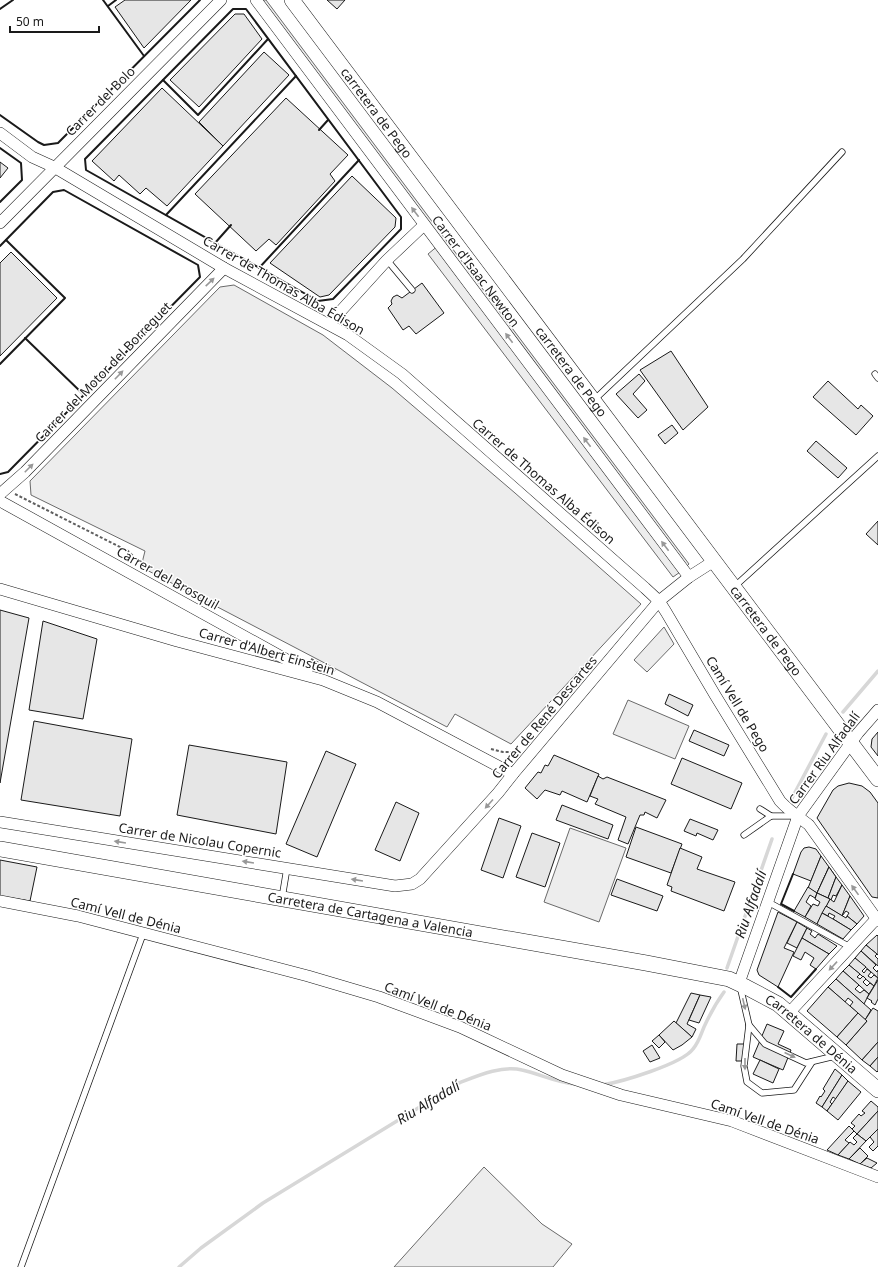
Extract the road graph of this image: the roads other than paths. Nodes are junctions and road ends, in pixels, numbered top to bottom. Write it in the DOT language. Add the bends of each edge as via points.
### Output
graph roads {
  1 [pos="220,0"];
  2 [pos="256,0"];
  3 [pos="292,0"];
  4 [pos="0,133"];
  5 [pos="842,152"];
  6 [pos="54,167"];
  7 [pos="0,223"];
  8 [pos="424,225"];
  9 [pos="387,260"];
  10 [pos="224,268"];
  11 [pos="412,290"];
  12 [pos="329,324"];
  13 [pos="592,401"];
  14 [pos="878,456"];
  15 [pos="3,492"];
  16 [pos="0,501"];
  17 [pos="714,561"];
  18 [pos="689,577"];
  19 [pos="734,587"];
  20 [pos="0,589"];
  21 [pos="659,601"];
  22 [pos="324,680"];
  23 [pos="878,710"];
  24 [pos="851,744"];
  25 [pos="513,774"];
  26 [pos="878,779"];
  27 [pos="760,809"];
  28 [pos="771,816"];
  29 [pos="798,816"];
  30 [pos="0,822"];
  31 [pos="744,835"];
  32 [pos="0,849"];
  33 [pos="287,868"];
  34 [pos="395,886"];
  35 [pos="282,898"];
  36 [pos="0,902"];
  37 [pos="768,902"];
  38 [pos="877,919"];
  39 [pos="143,934"];
  40 [pos="850,948"];
  41 [pos="739,983"];
  42 [pos="789,1013"];
  43 [pos="749,1025"];
  44 [pos="839,1056"];
  45 [pos="812,1062"];
  46 [pos="878,1090"];
  47 [pos="878,1177"];
  48 [pos="21,1267"];
  1 -- 6 [label="street, Carrer del Bolo"];
  8 -- 2 [label="street, Carrer d'Isaac Newton, one-way"];
  3 -- 13 [label="main road, carretera de Pego"];
  4 -- 6 [label="street, Carrer de Thomas Alba Édison" via="32,157"];
  5 -- 13 [label="lane" via="743,259"];
  6 -- 7 [label="street, Carrer del Bolo"];
  6 -- 10 [label="street, Carrer de Thomas Alba Édison"];
  8 -- 9 [label="street"];
  18 -- 8 [label="street, Carrer d'Isaac Newton, one-way"];
  9 -- 11 [label="lane"];
  9 -- 12 [label="street"];
  10 -- 12 [label="street, Carrer de Thomas Alba Édison"];
  15 -- 10 [label="street, Carrer del Motor del Borreguet, one-way"];
  12 -- 21 [label="street, Carrer de Thomas Alba Édison" via="402,374"];
  13 -- 17 [label="main road, carretera de Pego"];
  14 -- 19 [label="lane"];
  16 -- 22 [label="street, Carrer del Brosquil"];
  17 -- 18 [label="street, Carrer de René Descartes"];
  17 -- 19 [label="main road, carretera de Pego"];
  18 -- 21 [label="street, Carrer de René Descartes"];
  19 -- 24 [label="main road, carretera de Pego"];
  20 -- 22 [label="street, Carrer d'Albert Einstein" via="177,641"];
  21 -- 25 [label="street, Carrer de René Descartes"];
  21 -- 29 [label="street, Camí Vell de Pego" via="780,801"];
  22 -- 25 [label="street, Carrer d'Albert Einstein" via="377,702"];
  23 -- 24 [label="street, Carrer Riu Alfadalí"];
  24 -- 26 [label="main road"];
  24 -- 29 [label="street, Carrer Riu Alfadalí"];
  25 -- 34 [label="street, Carrer de René Descartes, one-way" via="420,879 412,884"];
  27 -- 28 [label="lane"];
  28 -- 29 [label="lane"];
  28 -- 31 [label="lane"];
  29 -- 37 [label="street, Carrer Riu Alfadalí"];
  38 -- 29 [label="street, Camí Vell de Pego, one-way" via="809,825"];
  33 -- 30 [label="street, Carrer de Nicolau Copernic, one-way"];
  32 -- 35 [label="main road, Carretera de Cartagena a Valencia"];
  34 -- 33 [label="street, Carrer de Nicolau Copernic, one-way"];
  33 -- 35 [label="lane"];
  35 -- 41 [label="main road, Carretera de Cartagena a Valencia" via="646,963"];
  36 -- 39 [label="street, Camí Vell de Dénia" via="78,916"];
  37 -- 40 [label="lane"];
  37 -- 41 [label="street, Carrer Riu Alfadalí"];
  38 -- 40 [label="street"];
  39 -- 47 [label="street, Camí Vell de Dénia" via="308,976 378,997 460,1027 562,1075 621,1094 732,1121"];
  39 -- 48 [label="lane"];
  40 -- 42 [label="street, one-way"];
  41 -- 42 [label="main road, Carretera de Dénia" via="778,1004"];
  41 -- 43 [label="lane, one-way"];
  42 -- 44 [label="main road, Carretera de Dénia"];
  43 -- 45 [label="lane, one-way" via="765,1044 806,1063"];
  43 -- 45 [label="lane, one-way" via="744,1066 747,1082 762,1093 794,1090"];
  44 -- 45 [label="lane"];
  44 -- 46 [label="main road, Carretera de Dénia"];
}
